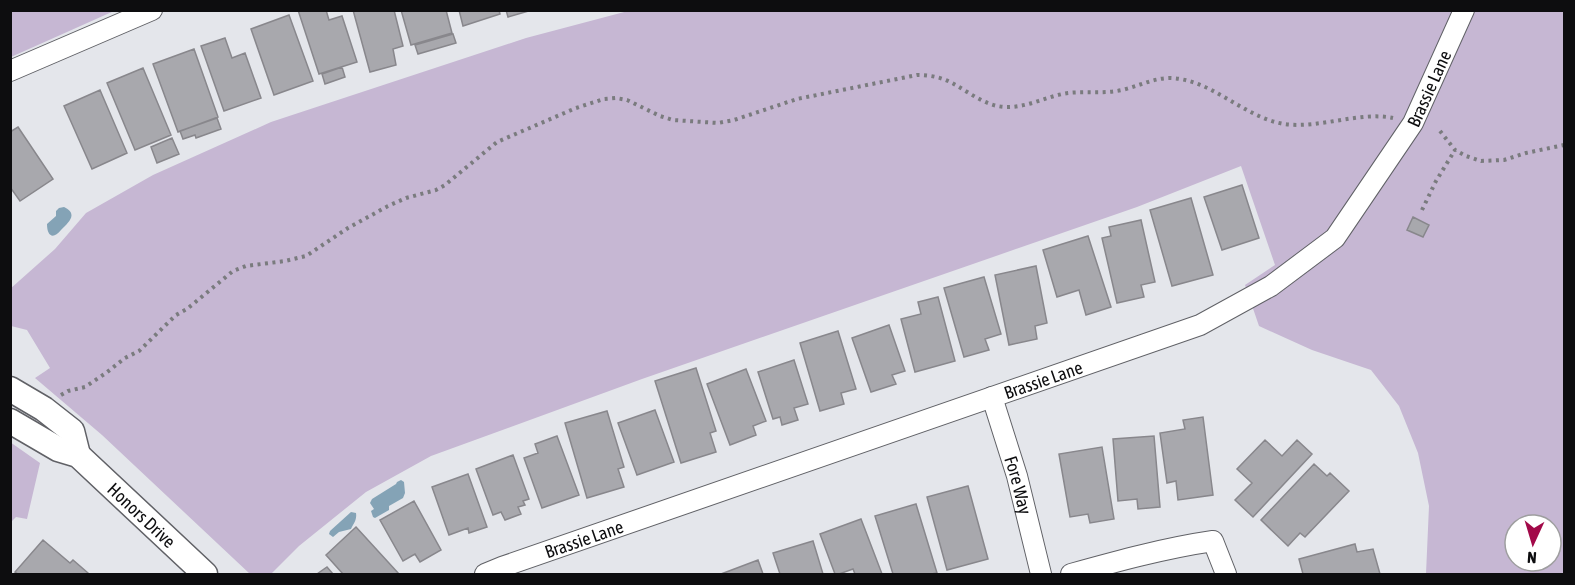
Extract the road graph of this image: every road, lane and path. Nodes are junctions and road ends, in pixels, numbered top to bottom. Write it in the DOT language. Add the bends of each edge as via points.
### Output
graph roads {
  1 [pos="152,10"];
  2 [pos="1464,10"];
  3 [pos="10,71"];
  4 [pos="1397,119"];
  5 [pos="1440,131"];
  6 [pos="1564,145"];
  7 [pos="1455,150"];
  8 [pos="1422,210"];
  9 [pos="10,388"];
  10 [pos="992,397"];
  11 [pos="44,409"];
  12 [pos="10,421"];
  13 [pos="78,455"];
  14 [pos="205,574"];
  15 [pos="485,574"];
  16 [pos="1041,574"];
  17 [pos="1071,574"];
  18 [pos="1226,574"];
  1 -- 3 [label="street"];
  2 -- 10 [label="street, Brassie Lane" via="1413,123 1335,237 1271,286 1200,325"];
  4 -- 11 [label="path" via="1376,116 1285,124 1239,106 1201,85 1172,78 1123,90 1066,93 1004,107 951,82 917,75 797,99 718,123 673,120 627,100 604,99 497,142 445,185 388,206 306,256 246,266 233,272 176,315 139,351"];
  5 -- 7 [label="path"];
  6 -- 7 [label="path" via="1504,160 1481,161"];
  7 -- 8 [label="path"];
  9 -- 11 [label="street, Honors Drive"];
  10 -- 15 [label="street, Brassie Lane"];
  10 -- 16 [label="street, Fore Way" via="1017,476"];
  11 -- 13 [label="street, Honors Drive" via="72,431"];
  12 -- 13 [label="street, Honors Drive" via="58,449"];
  13 -- 14 [label="street, Honors Drive"];
  17 -- 18 [label="street" via="1213,541"];
}
